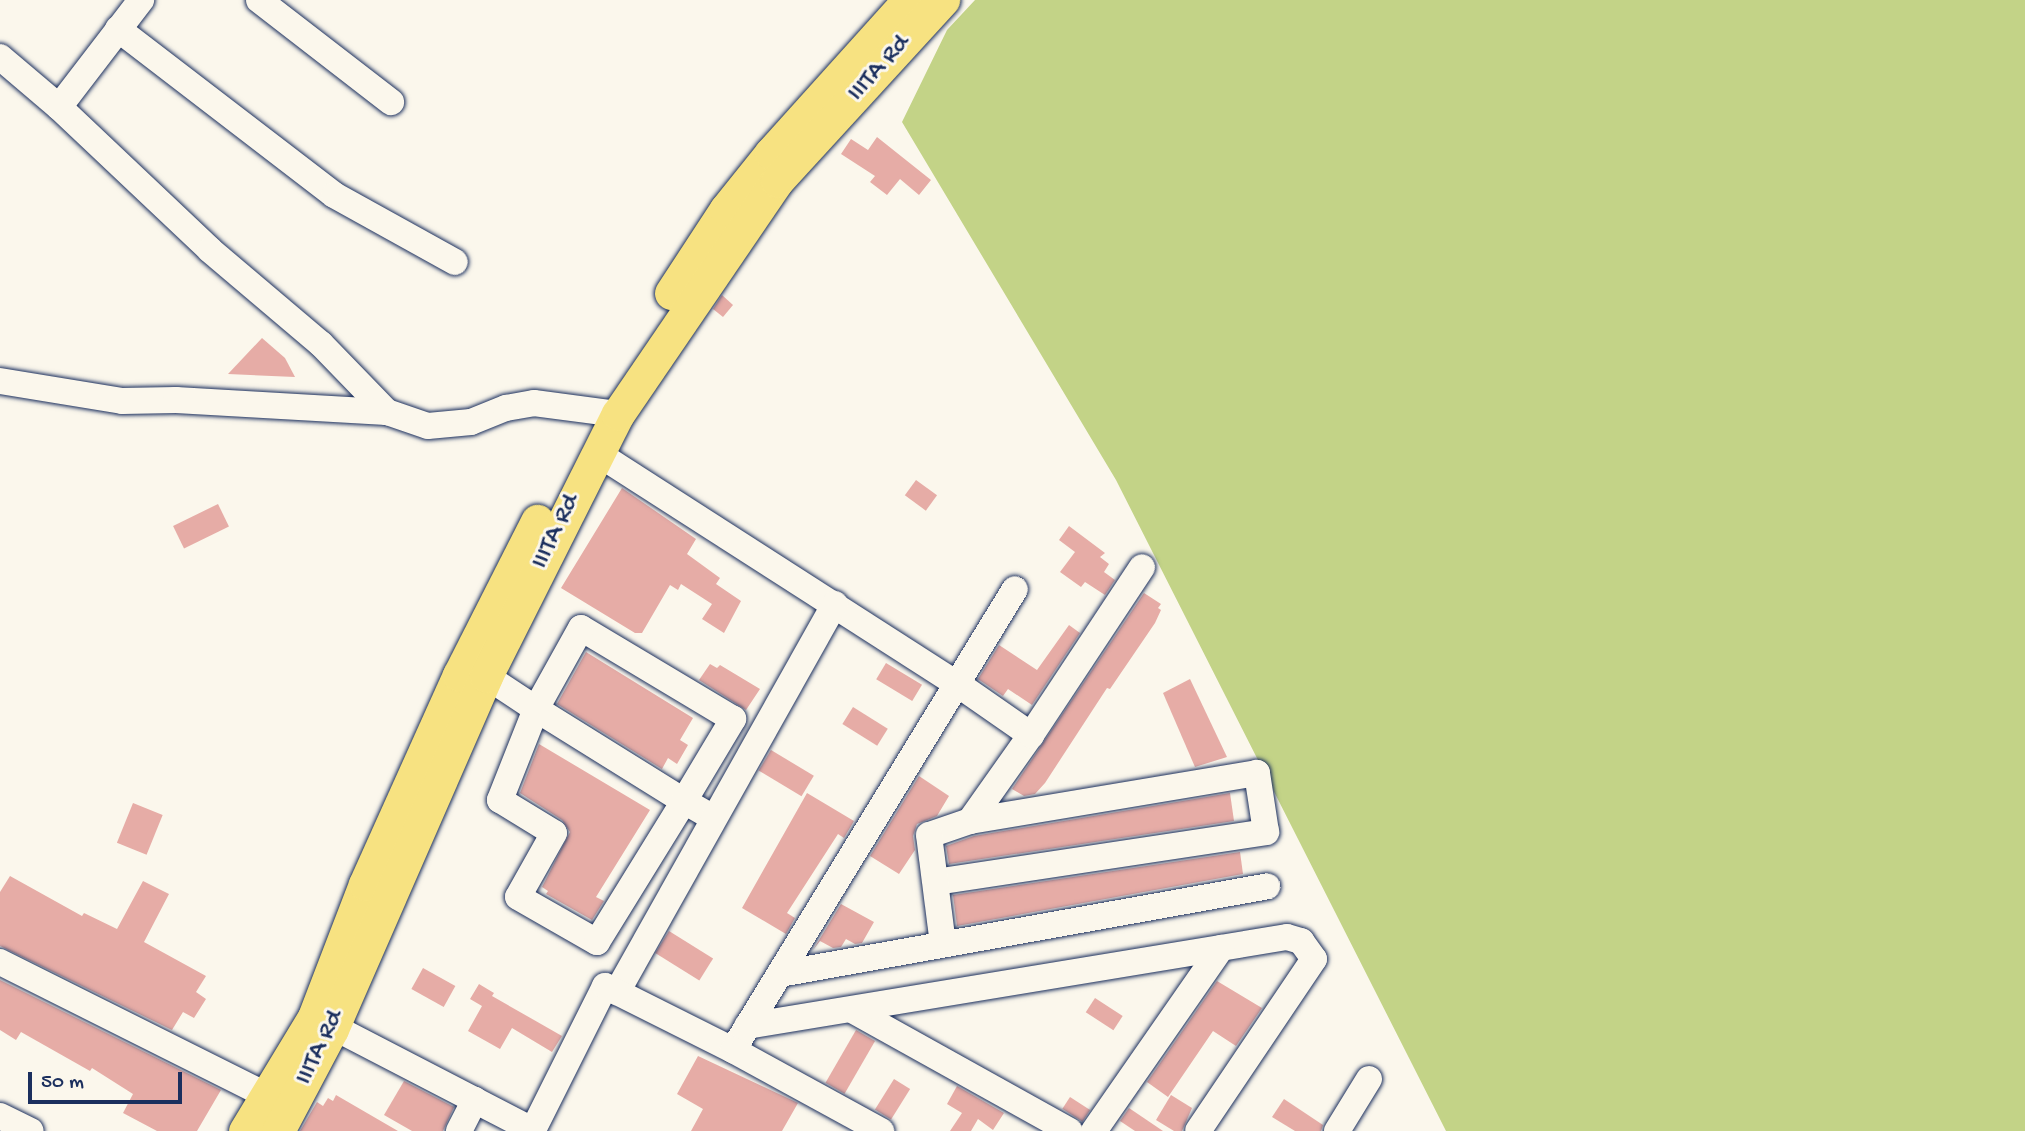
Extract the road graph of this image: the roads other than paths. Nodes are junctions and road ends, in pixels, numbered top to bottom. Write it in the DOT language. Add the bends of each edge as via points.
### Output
graph roads {
  1 [pos="141,0"];
  2 [pos="259,0"];
  3 [pos="909,0"];
  4 [pos="943,0"];
  5 [pos="118,29"];
  6 [pos="0,57"];
  7 [pos="391,102"];
  8 [pos="59,107"];
  9 [pos="797,142"];
  10 [pos="455,262"];
  11 [pos="0,381"];
  12 [pos="387,412"];
  13 [pos="608,412"];
  14 [pos="597,453"];
  15 [pos="1142,567"];
  16 [pos="1016,589"];
  17 [pos="835,604"];
  18 [pos="486,677"];
  19 [pos="959,685"];
  20 [pos="536,709"];
  21 [pos="1031,735"];
  22 [pos="684,801"];
  23 [pos="714,818"];
  24 [pos="970,821"];
  25 [pos="936,882"];
  26 [pos="1267,886"];
  27 [pos="943,944"];
  28 [pos="1221,948"];
  29 [pos="0,962"];
  30 [pos="780,974"];
  31 [pos="617,992"];
  32 [pos="854,1011"];
  33 [pos="323,1023"];
  34 [pos="747,1026"];
  35 [pos="733,1050"];
  36 [pos="1369,1079"];
  37 [pos="266,1095"];
  38 [pos="475,1100"];
  39 [pos="0,1116"];
  40 [pos="31,1131"];
  41 [pos="245,1131"];
  42 [pos="278,1131"];
  43 [pos="459,1131"];
  44 [pos="533,1131"];
  45 [pos="881,1131"];
  46 [pos="1070,1131"];
  47 [pos="1094,1131"];
  48 [pos="1198,1131"];
  49 [pos="1337,1131"];
  1 -- 5 [label="street"];
  2 -- 7 [label="street"];
  3 -- 9 [label="main road, IIITA Rd"];
  4 -- 9 [label="main road, IIITA Rd"];
  5 -- 8 [label="street"];
  5 -- 10 [label="street" via="334,195"];
  6 -- 8 [label="street"];
  8 -- 12 [label="street" via="210,250 321,344"];
  9 -- 13 [label="main road, IIITA Rd" via="726,208"];
  11 -- 12 [label="street" via="122,401"];
  12 -- 13 [label="street" via="428,426 471,422 534,403"];
  13 -- 14 [label="main road, IIITA Rd"];
  13 -- 33 [label="main road, IIITA Rd" via="459,675 365,884"];
  14 -- 17 [label="street"];
  14 -- 18 [label="main road, IIITA Rd"];
  15 -- 21 [label="street"];
  16 -- 19 [label="street"];
  17 -- 19 [label="street"];
  17 -- 23 [label="street"];
  18 -- 20 [label="street"];
  18 -- 33 [label="main road, IIITA Rd"];
  19 -- 21 [label="street"];
  19 -- 30 [label="street"];
  20 -- 22 [label="street"];
  20 -- 22 [label="street" via="581,628 733,719"];
  20 -- 22 [label="street" via="500,800 554,833 518,897 597,942"];
  21 -- 24 [label="street"];
  22 -- 23 [label="street"];
  23 -- 31 [label="street"];
  24 -- 25 [label="street" via="929,835"];
  24 -- 25 [label="street" via="1257,773 1266,832"];
  25 -- 27 [label="street"];
  26 -- 27 [label="street"];
  27 -- 30 [label="street"];
  28 -- 32 [label="street"];
  28 -- 47 [label="street"];
  28 -- 48 [label="street" via="1287,937 1301,940 1314,959"];
  29 -- 37 [label="street"];
  30 -- 34 [label="street"];
  31 -- 35 [label="street"];
  31 -- 44 [label="street" via="606,986"];
  32 -- 34 [label="street"];
  32 -- 46 [label="street"];
  33 -- 37 [label="main road, IIITA Rd"];
  33 -- 38 [label="street"];
  33 -- 42 [label="main road, IIITA Rd"];
  34 -- 35 [label="street"];
  35 -- 45 [label="street"];
  36 -- 49 [label="street"];
  37 -- 41 [label="main road, IIITA Rd"];
  38 -- 43 [label="street"];
  38 -- 44 [label="street"];
  39 -- 40 [label="street"];
}
